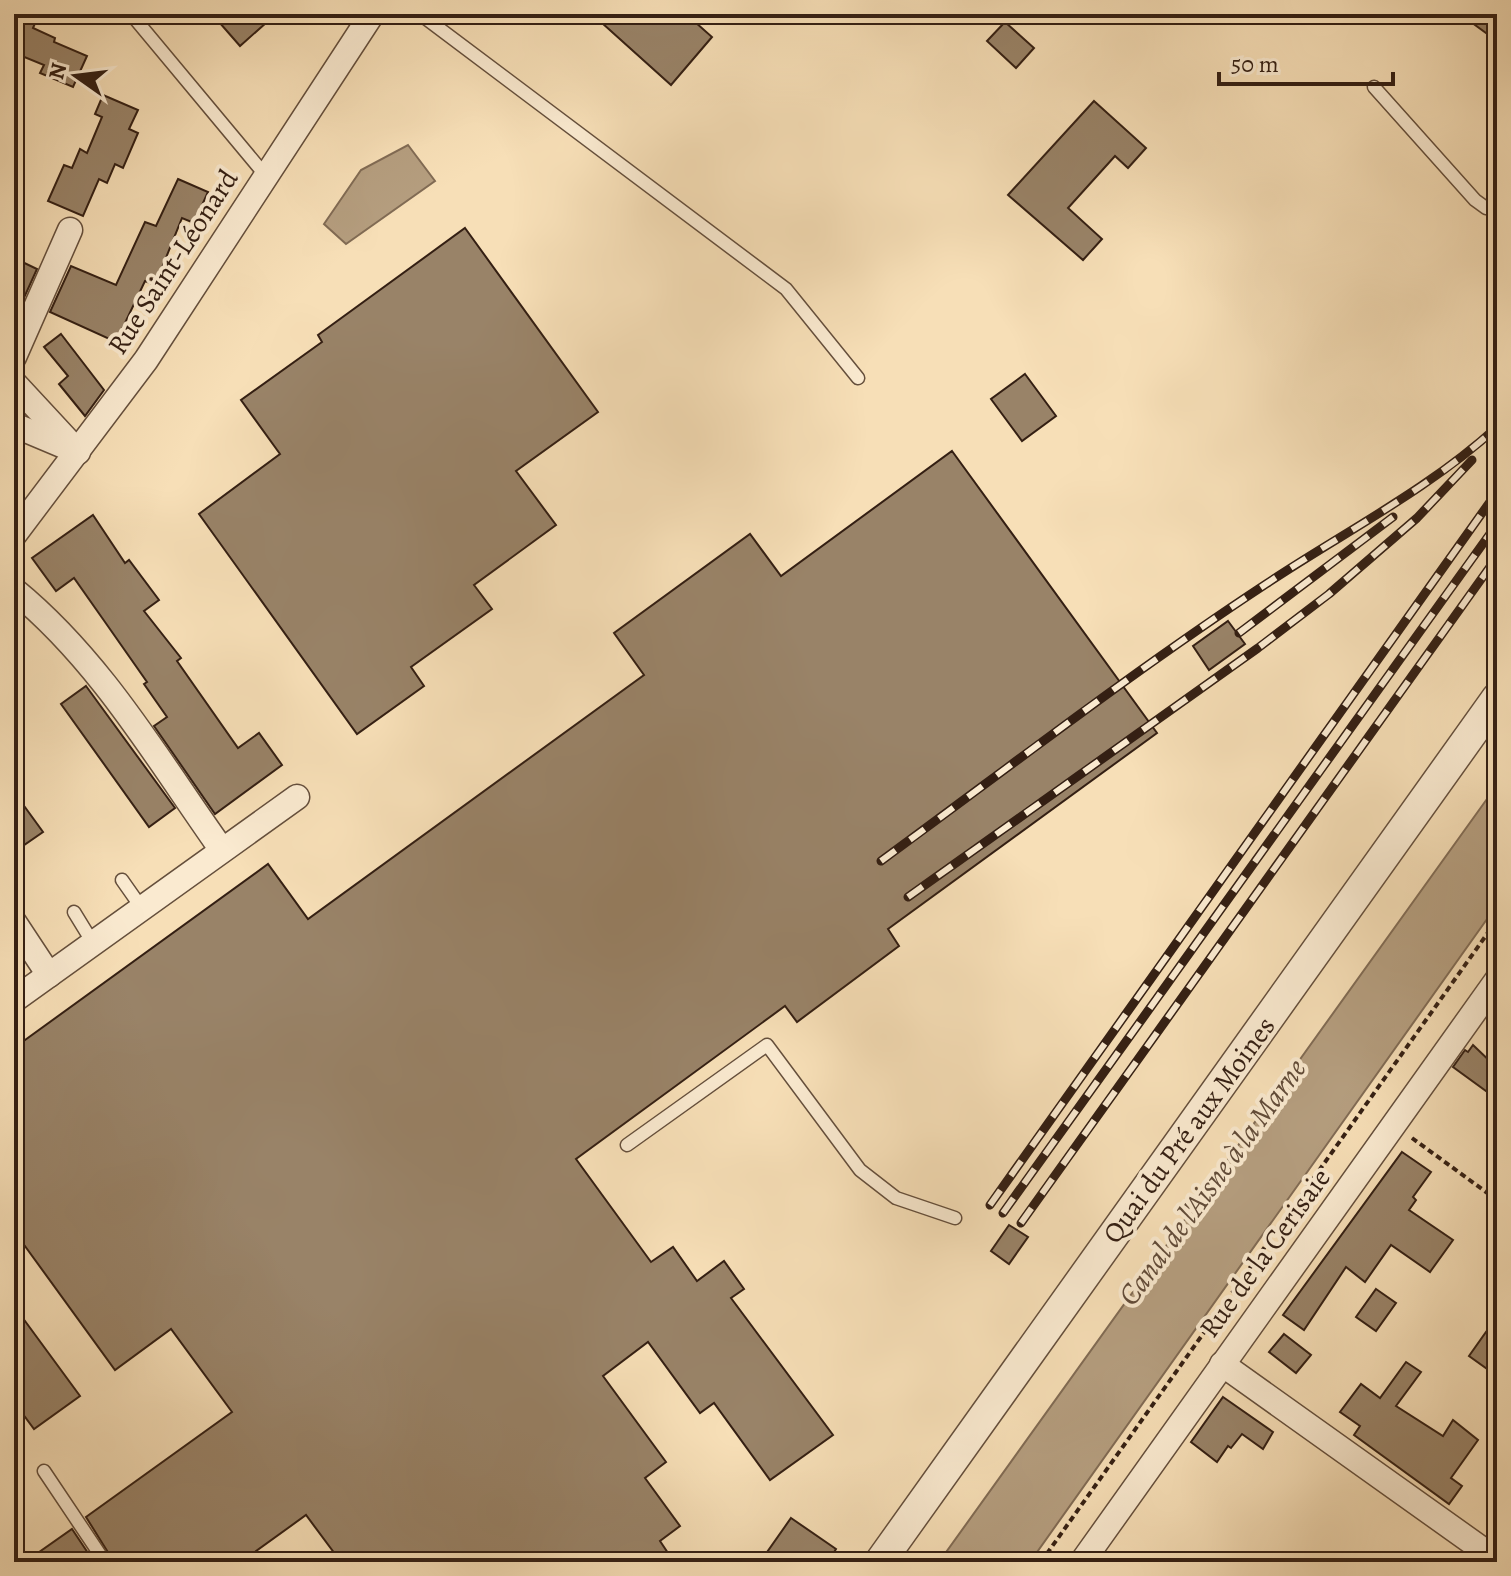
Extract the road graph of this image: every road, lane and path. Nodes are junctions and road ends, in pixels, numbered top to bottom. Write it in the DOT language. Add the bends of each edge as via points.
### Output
graph roads {
  1 [pos="131,14"];
  2 [pos="372,14"];
  3 [pos="420,14"];
  4 [pos="1374,87"];
  5 [pos="266,176"];
  6 [pos="1497,209"];
  7 [pos="70,230"];
  8 [pos="14,357"];
  9 [pos="858,378"];
  10 [pos="14,383"];
  11 [pos="14,425"];
  12 [pos="78,452"];
  13 [pos="14,535"];
  14 [pos="14,590"];
  15 [pos="1497,698"];
  16 [pos="297,797"];
  17 [pos="222,850"];
  18 [pos="122,880"];
  19 [pos="141,907"];
  20 [pos="74,912"];
  21 [pos="1497,920"];
  22 [pos="14,922"];
  23 [pos="93,943"];
  24 [pos="49,975"];
  25 [pos="1497,980"];
  26 [pos="14,1000"];
  27 [pos="1394,1125"];
  28 [pos="627,1145"];
  29 [pos="1497,1200"];
  30 [pos="955,1218"];
  31 [pos="1222,1364"];
  32 [pos="44,1471"];
  33 [pos="1497,1560"];
  34 [pos="105,1562"];
  35 [pos="880,1562"];
  36 [pos="1041,1562"];
  37 [pos="1082,1562"];
  1 -- 5 [label="lane"];
  2 -- 5 [label="street, Rue Saint-Léonard"];
  3 -- 9 [label="lane" via="786,289"];
  4 -- 6 [label="lane" via="1475,200"];
  5 -- 12 [label="street, Rue Saint-Léonard" via="146,360"];
  7 -- 8 [label="street"];
  10 -- 12 [label="street"];
  11 -- 12 [label="street"];
  12 -- 13 [label="street, Rue Saint-Léonard"];
  14 -- 17 [label="street" via="45,615 107,684"];
  15 -- 35 [label="street, Quai du Pré aux Moines"];
  16 -- 17 [label="street"];
  17 -- 19 [label="street"];
  18 -- 19 [label="lane"];
  19 -- 23 [label="street"];
  20 -- 23 [label="lane"];
  21 -- 36 [label="path"];
  22 -- 24 [label="street"];
  23 -- 24 [label="street"];
  24 -- 26 [label="street"];
  25 -- 27 [label="street, Rue de la Cerisaie"];
  27 -- 29 [label="path"];
  27 -- 31 [label="street, Rue de la Cerisaie"];
  28 -- 30 [label="lane" via="767,1045 860,1170 896,1198"];
  31 -- 33 [label="street"];
  31 -- 37 [label="street, Rue de la Cerisaie"];
  32 -- 34 [label="lane"];
}
